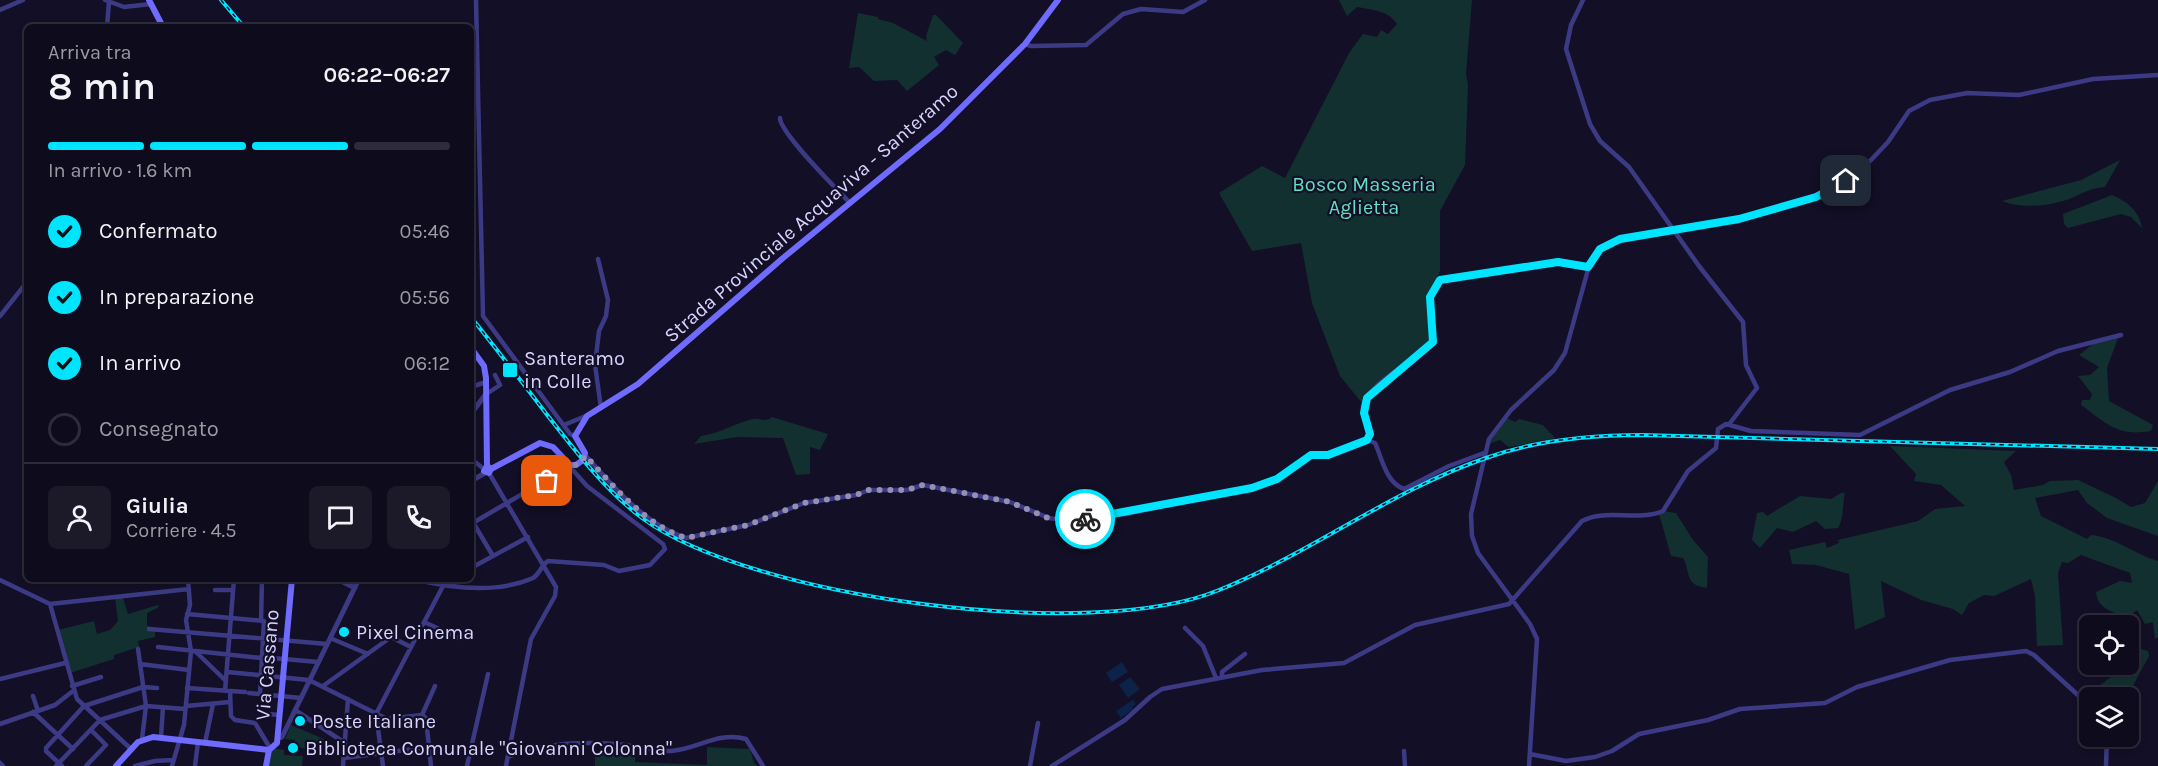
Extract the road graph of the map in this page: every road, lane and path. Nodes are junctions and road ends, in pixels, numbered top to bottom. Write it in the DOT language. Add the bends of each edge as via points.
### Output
graph roads {
  1 [pos="23,0"];
  2 [pos="476,0"];
  3 [pos="1058,0"];
  4 [pos="1205,0"];
  5 [pos="1582,0"];
  6 [pos="107,1"];
  7 [pos="150,2"];
  8 [pos="0,10"];
  9 [pos="107,24"];
  10 [pos="161,24"];
  11 [pos="1025,44"];
  12 [pos="2158,75"];
  13 [pos="780,118"];
  14 [pos="850,203"];
  15 [pos="1674,230"];
  16 [pos="598,260"];
  17 [pos="1588,267"];
  18 [pos="24,286"];
  19 [pos="0,316"];
  20 [pos="2121,335"];
  21 [pos="474,352"];
  22 [pos="495,375"];
  23 [pos="486,382"];
  24 [pos="474,386"];
  25 [pos="485,395"];
  26 [pos="601,408"];
  27 [pos="474,410"];
  28 [pos="588,415"];
  29 [pos="1730,423"];
  30 [pos="564,425"];
  31 [pos="575,436"];
  32 [pos="1367,440"];
  33 [pos="1484,453"];
  34 [pos="586,456"];
  35 [pos="474,461"];
  36 [pos="571,466"];
  37 [pos="487,470"];
  38 [pos="474,479"];
  39 [pos="507,505"];
  40 [pos="474,521"];
  41 [pos="474,525"];
  42 [pos="528,537"];
  43 [pos="493,556"];
  44 [pos="544,563"];
  45 [pos="474,566"];
  46 [pos="0,580"];
  47 [pos="188,582"];
  48 [pos="234,582"];
  49 [pos="262,582"];
  50 [pos="292,582"];
  51 [pos="343,582"];
  52 [pos="358,582"];
  53 [pos="425,582"];
  54 [pos="447,582"];
  55 [pos="441,586"];
  56 [pos="355,588"];
  57 [pos="189,589"];
  58 [pos="214,590"];
  59 [pos="233,590"];
  60 [pos="1513,601"];
  61 [pos="50,604"];
  62 [pos="187,614"];
  63 [pos="231,618"];
  64 [pos="262,621"];
  65 [pos="424,622"];
  66 [pos="1185,628"];
  67 [pos="149,629"];
  68 [pos="188,632"];
  69 [pos="230,636"];
  70 [pos="263,639"];
  71 [pos="461,639"];
  72 [pos="286,640"];
  73 [pos="328,641"];
  74 [pos="158,647"];
  75 [pos="411,647"];
  76 [pos="138,649"];
  77 [pos="193,652"];
  78 [pos="368,654"];
  79 [pos="1245,654"];
  80 [pos="228,655"];
  81 [pos="261,657"];
  82 [pos="284,659"];
  83 [pos="318,662"];
  84 [pos="65,663"];
  85 [pos="140,664"];
  86 [pos="189,670"];
  87 [pos="226,672"];
  88 [pos="489,674"];
  89 [pos="261,675"];
  90 [pos="1222,676"];
  91 [pos="101,677"];
  92 [pos="283,677"];
  93 [pos="1216,678"];
  94 [pos="0,679"];
  95 [pos="309,680"];
  96 [pos="226,681"];
  97 [pos="323,686"];
  98 [pos="435,686"];
  99 [pos="143,687"];
  100 [pos="73,688"];
  101 [pos="157,688"];
  102 [pos="187,688"];
  103 [pos="227,691"];
  104 [pos="260,694"];
  105 [pos="33,696"];
  106 [pos="281,696"];
  107 [pos="2079,696"];
  108 [pos="300,698"];
  109 [pos="348,699"];
  110 [pos="230,702"];
  111 [pos="213,704"];
  112 [pos="84,706"];
  113 [pos="146,706"];
  114 [pos="164,707"];
  115 [pos="185,707"];
  116 [pos="295,710"];
  117 [pos="36,712"];
  118 [pos="268,714"];
  119 [pos="376,714"];
  120 [pos="279,715"];
  121 [pos="424,716"];
  122 [pos="100,720"];
  123 [pos="1038,723"];
  124 [pos="0,724"];
  125 [pos="90,730"];
  126 [pos="327,731"];
  127 [pos="58,735"];
  128 [pos="161,737"];
  129 [pos="278,738"];
  130 [pos="322,738"];
  131 [pos="142,739"];
  132 [pos="180,739"];
  133 [pos="201,742"];
  134 [pos="345,743"];
  135 [pos="429,747"];
  136 [pos="2107,747"];
  137 [pos="73,749"];
  138 [pos="131,749"];
  139 [pos="269,749"];
  140 [pos="1404,751"];
  141 [pos="381,753"];
  142 [pos="1530,754"];
  143 [pos="508,757"];
  144 [pos="344,758"];
  145 [pos="173,760"];
  146 [pos="146,764"];
  147 [pos="59,765"];
  148 [pos="86,766"];
  149 [pos="116,766"];
  150 [pos="135,766"];
  151 [pos="172,766"];
  152 [pos="195,766"];
  153 [pos="266,766"];
  154 [pos="343,766"];
  155 [pos="383,766"];
  156 [pos="431,766"];
  157 [pos="467,766"];
  158 [pos="506,766"];
  159 [pos="763,766"];
  160 [pos="1030,766"];
  161 [pos="1052,766"];
  162 [pos="1405,766"];
  163 [pos="1529,766"];
  164 [pos="2106,766"];
  1 -- 8 [label="street"];
  2 -- 30 [label="street" via="483,316"];
  3 -- 11 [label="main road, Strada Provinciale Acquaviva - Santeramo"];
  4 -- 11 [label="street" via="1183,12 1141,9 1123,14 1086,45"];
  5 -- 15 [label="street" via="1566,49 1590,124 1600,141 1629,167"];
  6 -- 7 [label="street" via="124,7"];
  6 -- 9 [label="street"];
  7 -- 10 [label="main road"];
  11 -- 14 [label="main road, Strada Provinciale Acquaviva - Santeramo" via="940,129"];
  12 -- 15 [label="street" via="2093,79 2019,95 1967,93 1922,102 1905,115 1871,160 1832,191 1739,219"];
  13 -- 14 [label="street" via="780,124 798,148"];
  14 -- 26 [label="main road, Strada Provinciale Acquaviva - Santeramo" via="656,369"];
  15 -- 17 [label="street" via="1612,242 1594,255"];
  15 -- 29 [label="street" via="1743,322 1746,365 1757,388"];
  16 -- 26 [label="street" via="608,300 595,365"];
  17 -- 32 [label="street" via="1558,262 1440,280 1430,297 1433,342 1367,398 1363,406 1370,434"];
  17 -- 33 [label="street" via="1563,358 1511,410"];
  18 -- 19 [label="street"];
  20 -- 29 [label="street" via="2058,351 2010,372 1950,390 1860,435 1751,431"];
  21 -- 23 [label="main road" via="484,366"];
  22 -- 25 [label="street" via="499,389"];
  23 -- 24 [label="street"];
  23 -- 25 [label="main road"];
  25 -- 27 [label="street"];
  25 -- 37 [label="main road"];
  26 -- 28 [label="main road, Strada Provinciale Acquaviva - Santeramo"];
  28 -- 30 [label="street"];
  28 -- 31 [label="main road"];
  29 -- 60 [label="street" via="1720,427 1713,451 1694,464 1663,511 1594,516 1580,523"];
  30 -- 31 [label="street"];
  31 -- 34 [label="main road"];
  32 -- 33 [label="street" via="1375,443 1385,468 1398,487 1404,489"];
  32 -- 34 [label="street" via="1328,455 1311,455 1262,485 1125,514 1048,518 1010,502 923,485 907,490 869,490 804,503 748,525 686,538 640,510"];
  33 -- 60 [label="street" via="1471,514 1472,536 1478,553"];
  34 -- 36 [label="main road"];
  35 -- 37 [label="street"];
  36 -- 37 [label="main road" via="554,447 544,443"];
  36 -- 39 [label="street"];
  36 -- 44 [label="street" via="584,483 665,549 650,565 619,571 599,564"];
  37 -- 38 [label="street"];
  37 -- 39 [label="street"];
  39 -- 40 [label="street"];
  39 -- 42 [label="street"];
  41 -- 43 [label="street"];
  42 -- 43 [label="street"];
  42 -- 44 [label="street"];
  43 -- 45 [label="street"];
  44 -- 55 [label="street" via="535,577 527,580 481,588"];
  44 -- 143 [label="street" via="556,592 532,635"];
  46 -- 61 [label="street"];
  47 -- 57 [label="street"];
  48 -- 59 [label="street"];
  49 -- 64 [label="street"];
  50 -- 72 [label="main road, Via Cassano"];
  51 -- 56 [label="street"];
  52 -- 56 [label="street"];
  53 -- 55 [label="street"];
  54 -- 55 [label="street"];
  55 -- 65 [label="street"];
  56 -- 73 [label="street"];
  57 -- 61 [label="street"];
  57 -- 62 [label="street"];
  58 -- 59 [label="street"];
  59 -- 63 [label="street"];
  60 -- 90 [label="street" via="1415,625 1344,663"];
  60 -- 142 [label="street" via="1530,624 1538,644"];
  61 -- 84 [label="street"];
  62 -- 63 [label="street"];
  62 -- 68 [label="street"];
  63 -- 64 [label="street"];
  63 -- 69 [label="street"];
  64 -- 70 [label="street"];
  65 -- 71 [label="street"];
  65 -- 75 [label="street"];
  66 -- 93 [label="street" via="1203,646"];
  67 -- 68 [label="street"];
  68 -- 69 [label="street"];
  68 -- 77 [label="street"];
  69 -- 70 [label="street"];
  69 -- 80 [label="street"];
  70 -- 72 [label="street"];
  70 -- 81 [label="street"];
  72 -- 73 [label="street"];
  72 -- 82 [label="main road, Via Cassano"];
  73 -- 78 [label="street"];
  73 -- 83 [label="street"];
  74 -- 77 [label="street"];
  75 -- 78 [label="street" via="391,637"];
  75 -- 119 [label="street"];
  76 -- 85 [label="street"];
  77 -- 80 [label="street"];
  77 -- 86 [label="street"];
  77 -- 96 [label="street"];
  78 -- 97 [label="street"];
  79 -- 90 [label="street"];
  80 -- 81 [label="street"];
  80 -- 87 [label="street"];
  81 -- 82 [label="street"];
  81 -- 89 [label="street"];
  82 -- 83 [label="street"];
  82 -- 92 [label="main road, Via Cassano"];
  83 -- 95 [label="street"];
  84 -- 94 [label="street"];
  84 -- 100 [label="street"];
  85 -- 86 [label="street"];
  85 -- 99 [label="street"];
  86 -- 102 [label="street"];
  87 -- 89 [label="street"];
  87 -- 96 [label="street"];
  88 -- 157 [label="street"];
  89 -- 92 [label="street"];
  89 -- 104 [label="street"];
  90 -- 93 [label="street"];
  91 -- 100 [label="street"];
  92 -- 95 [label="street"];
  92 -- 106 [label="main road, Via Cassano"];
  93 -- 161 [label="street" via="1154,693 1129,717"];
  95 -- 97 [label="street"];
  95 -- 108 [label="street"];
  96 -- 103 [label="street"];
  97 -- 109 [label="street"];
  98 -- 121 [label="street"];
  99 -- 101 [label="street"];
  99 -- 112 [label="street"];
  99 -- 113 [label="street"];
  100 -- 112 [label="street"];
  100 -- 117 [label="street" via="56,705"];
  102 -- 103 [label="street"];
  102 -- 115 [label="street"];
  103 -- 104 [label="street"];
  103 -- 110 [label="street"];
  104 -- 106 [label="street"];
  105 -- 117 [label="street"];
  106 -- 108 [label="street"];
  106 -- 120 [label="main road, Via Cassano"];
  107 -- 142 [label="street" via="2026,651 1950,660 1857,687 1825,703 1740,709 1639,734 1596,757 1566,761"];
  108 -- 116 [label="street"];
  109 -- 119 [label="street"];
  109 -- 134 [label="street"];
  110 -- 111 [label="street"];
  110 -- 139 [label="street" via="231,716 255,723"];
  111 -- 115 [label="street"];
  111 -- 133 [label="street"];
  112 -- 122 [label="street"];
  112 -- 127 [label="street"];
  113 -- 114 [label="street"];
  113 -- 122 [label="street"];
  113 -- 131 [label="street"];
  114 -- 115 [label="street"];
  114 -- 128 [label="street"];
  115 -- 132 [label="street"];
  116 -- 126 [label="street"];
  116 -- 129 [label="street"];
  117 -- 124 [label="street"];
  117 -- 127 [label="street"];
  118 -- 120 [label="street"];
  119 -- 121 [label="street" via="387,719"];
  119 -- 141 [label="street"];
  120 -- 129 [label="main road, Via Cassano"];
  121 -- 135 [label="street"];
  122 -- 125 [label="street"];
  122 -- 138 [label="street"];
  123 -- 160 [label="street"];
  125 -- 137 [label="street"];
  125 -- 148 [label="street" via="106,745"];
  126 -- 130 [label="street"];
  126 -- 134 [label="street"];
  127 -- 137 [label="street"];
  127 -- 147 [label="street" via="46,749"];
  128 -- 131 [label="main road"];
  128 -- 132 [label="main road"];
  129 -- 139 [label="main road, Via Cassano" via="277,744"];
  131 -- 138 [label="main road"];
  132 -- 133 [label="main road"];
  132 -- 145 [label="street"];
  133 -- 139 [label="main road"];
  133 -- 152 [label="street"];
  134 -- 144 [label="street"];
  135 -- 141 [label="street"];
  135 -- 156 [label="street"];
  136 -- 164 [label="street"];
  137 -- 147 [label="street"];
  138 -- 149 [label="main road"];
  139 -- 153 [label="main road"];
  140 -- 162 [label="street"];
  141 -- 144 [label="street"];
  141 -- 155 [label="street"];
  142 -- 163 [label="street"];
  143 -- 158 [label="street"];
  143 -- 159 [label="street" via="548,746 587,743 670,751 696,747 724,736 750,742"];
  144 -- 154 [label="street"];
  145 -- 146 [label="street"];
  145 -- 151 [label="street"];
  146 -- 150 [label="street"];
}
